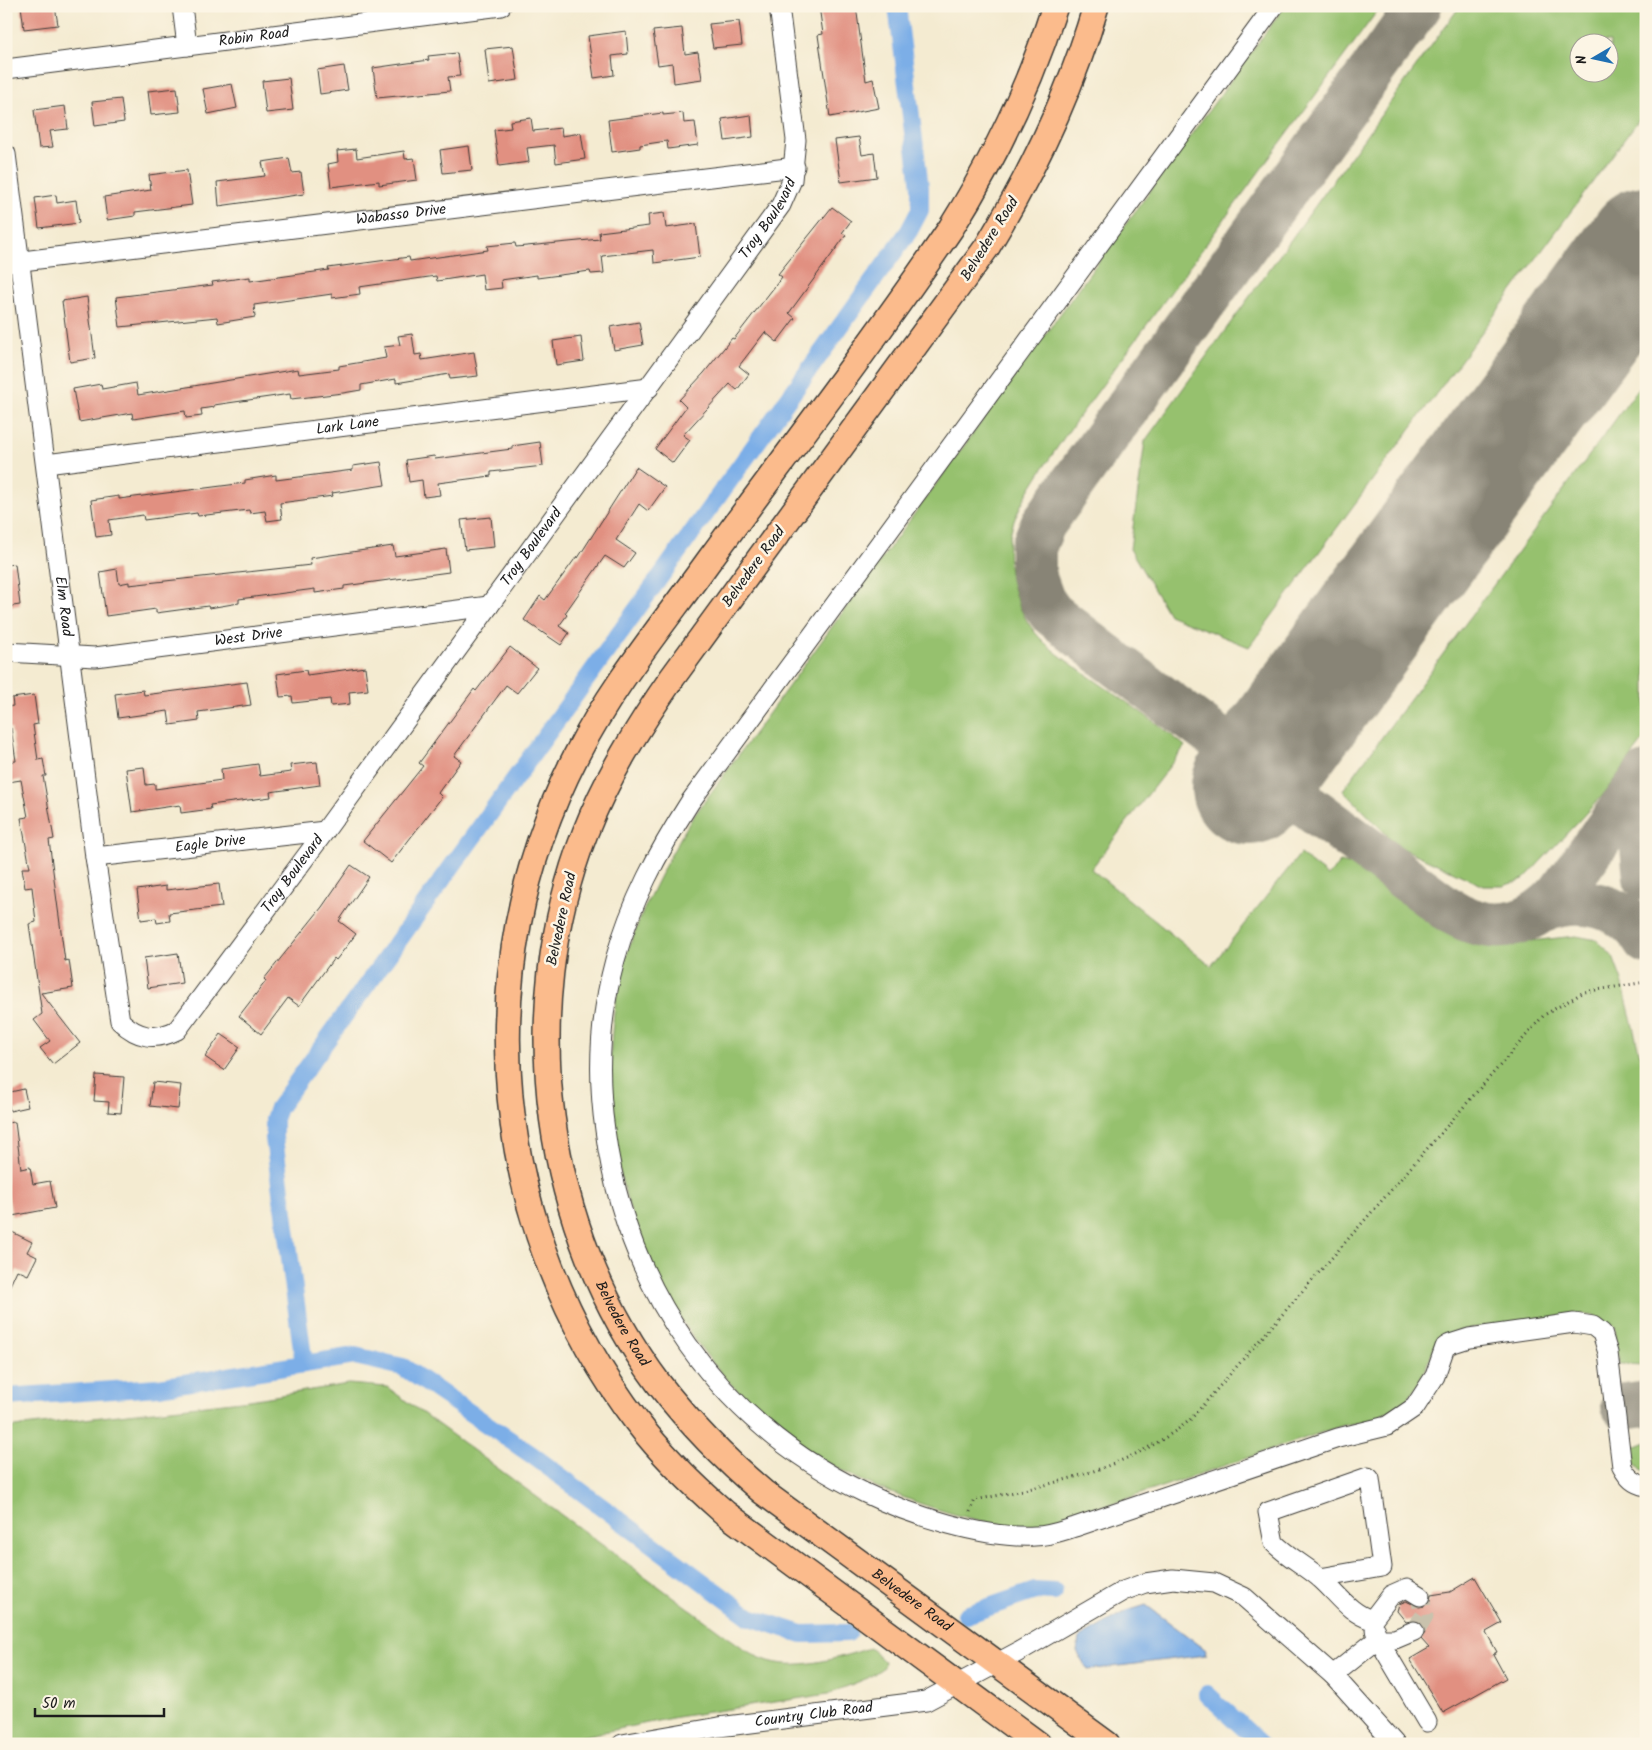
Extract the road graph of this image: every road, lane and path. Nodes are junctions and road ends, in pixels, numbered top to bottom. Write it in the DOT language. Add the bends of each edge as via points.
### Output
graph roads {
  1 [pos="182,6"];
  2 [pos="501,6"];
  3 [pos="780,6"];
  4 [pos="1055,6"];
  5 [pos="1096,6"];
  6 [pos="1274,6"];
  7 [pos="187,46"];
  8 [pos="6,69"];
  9 [pos="6,154"];
  10 [pos="794,167"];
  11 [pos="13,262"];
  12 [pos="648,388"];
  13 [pos="46,464"];
  14 [pos="776,470"];
  15 [pos="807,495"];
  16 [pos="489,606"];
  17 [pos="6,652"];
  18 [pos="70,656"];
  19 [pos="325,831"];
  20 [pos="95,857"];
  21 [pos="1646,982"];
  22 [pos="153,1038"];
  23 [pos="1646,1486"];
  24 [pos="963,1526"];
  25 [pos="1320,1578"];
  26 [pos="1420,1596"];
  27 [pos="1372,1620"];
  28 [pos="1414,1631"];
  29 [pos="1378,1639"];
  30 [pos="996,1664"];
  31 [pos="1333,1675"];
  32 [pos="957,1685"];
  33 [pos="1427,1722"];
  34 [pos="622,1744"];
  35 [pos="1038,1744"];
  36 [pos="1107,1744"];
  37 [pos="1395,1744"];
  1 -- 7 [label="street"];
  2 -- 7 [label="street, Robin Road"];
  3 -- 10 [label="street, Troy Boulevard" via="796,140"];
  4 -- 14 [label="main road" via="1014,112 967,203"];
  5 -- 15 [label="main road, Belvedere Road" via="1082,53 1056,118 1034,167 1003,221 970,272"];
  6 -- 24 [label="street" via="690,802 640,888 614,962 601,1054 601,1100 608,1156 624,1219 639,1260 670,1320 723,1389 794,1452 872,1497 921,1516"];
  7 -- 8 [label="street, Robin Road"];
  9 -- 11 [label="street, Elm Road"];
  10 -- 11 [label="street, Wabasso Drive"];
  10 -- 12 [label="street, Troy Boulevard" via="787,193 774,216"];
  11 -- 13 [label="street, Elm Road"];
  12 -- 13 [label="street, Lark Lane"];
  12 -- 16 [label="street, Troy Boulevard"];
  13 -- 18 [label="street, Elm Road"];
  14 -- 15 [label="main road"];
  14 -- 32 [label="main road" via="605,706 574,759 549,816 529,874 511,965 507,1055 516,1149 538,1236 561,1294 604,1374 644,1430 679,1471 725,1513"];
  15 -- 30 [label="main road, Belvedere Road" via="636,730 585,834 566,893 550,983 547,1060 555,1138 568,1197 598,1278 641,1358 682,1412 719,1454 763,1492"];
  16 -- 18 [label="street, West Drive" via="95,657"];
  16 -- 19 [label="street, Troy Boulevard"];
  17 -- 18 [label="street, West Drive"];
  18 -- 20 [label="street, Elm Road"];
  19 -- 20 [label="street, Eagle Drive"];
  19 -- 22 [label="street, Troy Boulevard" via="177,1030"];
  20 -- 22 [label="street, Elm Road" via="120,1021 140,1036"];
  21 -- 24 [label="path" via="1584,992 1544,1015 1190,1420 1138,1454 1056,1484 975,1500"];
  23 -- 24 [label="street" via="1635,1483 1622,1467 1608,1353 1602,1333 1593,1326 1574,1323 1469,1338 1450,1344 1445,1347 1434,1376 1415,1407 1388,1426 1338,1438 1054,1533 1024,1536"];
  25 -- 25 [label="street" via="1274,1543 1268,1512 1368,1477 1382,1567"];
  25 -- 27 [label="street" via="1336,1593 1349,1594 1368,1607"];
  26 -- 27 [label="street" via="1408,1588 1391,1595"];
  27 -- 29 [label="street"];
  28 -- 29 [label="street" via="1395,1639"];
  29 -- 31 [label="street"];
  29 -- 33 [label="street"];
  30 -- 31 [label="street, Country Club Road" via="1123,1591 1146,1583 1188,1579 1214,1583 1244,1597"];
  30 -- 32 [label="street, Country Club Road"];
  30 -- 36 [label="main road, Belvedere Road"];
  31 -- 37 [label="street, Country Club Road"];
  32 -- 34 [label="street, Country Club Road" via="926,1701 719,1727"];
  32 -- 35 [label="main road"];
}
